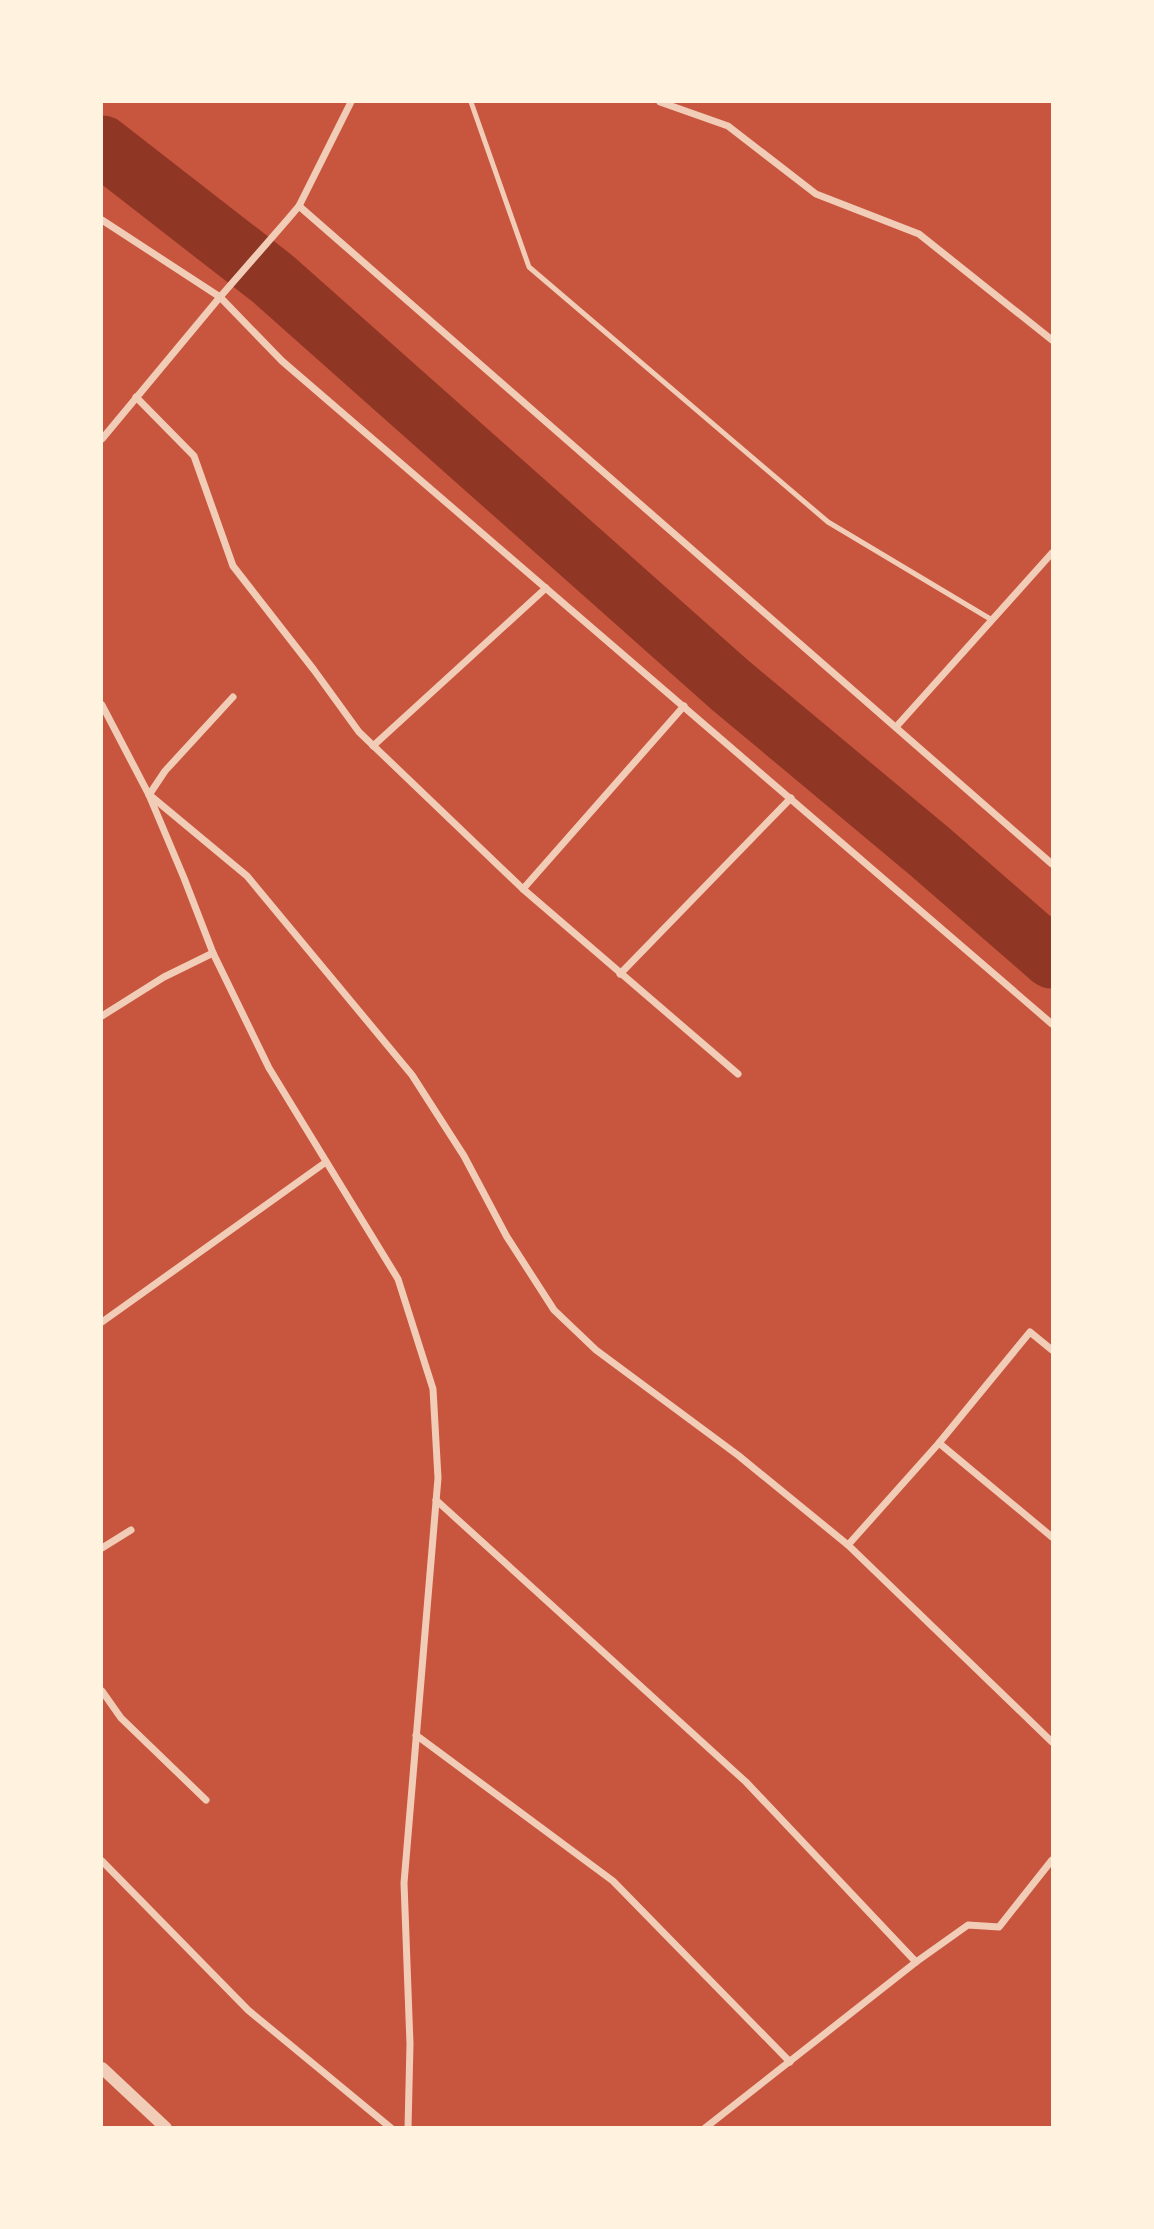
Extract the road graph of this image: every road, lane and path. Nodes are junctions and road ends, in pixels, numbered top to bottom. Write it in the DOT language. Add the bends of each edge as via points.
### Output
graph roads {
  1 [pos="351,102"];
  2 [pos="471,102"];
  3 [pos="660,102"];
  4 [pos="299,206"];
  5 [pos="102,219"];
  6 [pos="220,297"];
  7 [pos="1052,340"];
  8 [pos="136,397"];
  9 [pos="102,439"];
  10 [pos="1052,553"];
  11 [pos="546,588"];
  12 [pos="992,620"];
  13 [pos="233,696"];
  14 [pos="102,705"];
  15 [pos="684,706"];
  16 [pos="896,727"];
  17 [pos="373,746"];
  18 [pos="149,795"];
  19 [pos="791,798"];
  20 [pos="1052,864"];
  21 [pos="523,889"];
  22 [pos="213,953"];
  23 [pos="620,974"];
  24 [pos="102,1016"];
  25 [pos="1052,1024"];
  26 [pos="738,1074"];
  27 [pos="326,1161"];
  28 [pos="102,1322"];
  29 [pos="1052,1350"];
  30 [pos="939,1443"];
  31 [pos="436,1500"];
  32 [pos="131,1530"];
  33 [pos="1052,1537"];
  34 [pos="848,1545"];
  35 [pos="102,1548"];
  36 [pos="102,1691"];
  37 [pos="416,1735"];
  38 [pos="1052,1742"];
  39 [pos="206,1800"];
  40 [pos="1052,1860"];
  41 [pos="102,1861"];
  42 [pos="916,1962"];
  43 [pos="790,2062"];
  44 [pos="102,2068"];
  45 [pos="166,2127"];
  46 [pos="391,2127"];
  47 [pos="408,2127"];
  48 [pos="705,2127"];
  1 -- 4 [label="street"];
  2 -- 12 [label="lane" via="529,267 828,522"];
  3 -- 7 [label="street" via="728,126 816,194 919,234"];
  4 -- 6 [label="street"];
  4 -- 16 [label="street"];
  5 -- 6 [label="street"];
  6 -- 8 [label="street"];
  6 -- 11 [label="street" via="282,361"];
  8 -- 9 [label="street"];
  8 -- 17 [label="street" via="194,456 233,566"];
  10 -- 12 [label="street"];
  11 -- 15 [label="street"];
  11 -- 17 [label="street"];
  12 -- 16 [label="street"];
  13 -- 18 [label="street"];
  14 -- 18 [label="street"];
  15 -- 19 [label="street"];
  15 -- 21 [label="street"];
  16 -- 20 [label="street"];
  17 -- 21 [label="street"];
  18 -- 22 [label="street"];
  18 -- 34 [label="street" via="247,876 412,1075 555,1310 596,1350 739,1456"];
  19 -- 23 [label="street"];
  19 -- 25 [label="street"];
  21 -- 23 [label="street"];
  22 -- 24 [label="street"];
  22 -- 27 [label="street" via="269,1068"];
  23 -- 26 [label="street"];
  27 -- 28 [label="street"];
  27 -- 31 [label="street" via="398,1279 410,1315 433,1389"];
  29 -- 30 [label="street" via="1030,1332"];
  30 -- 33 [label="street"];
  30 -- 34 [label="street"];
  31 -- 37 [label="street"];
  31 -- 42 [label="street" via="746,1782"];
  32 -- 35 [label="street"];
  34 -- 38 [label="street"];
  36 -- 39 [label="street" via="121,1718"];
  37 -- 43 [label="street" via="613,1881"];
  37 -- 47 [label="street" via="404,1883"];
  40 -- 42 [label="street" via="999,1927 968,1925"];
  41 -- 46 [label="street" via="248,2011"];
  42 -- 43 [label="street"];
  43 -- 48 [label="street"];
  44 -- 45 [label="street"];
}
